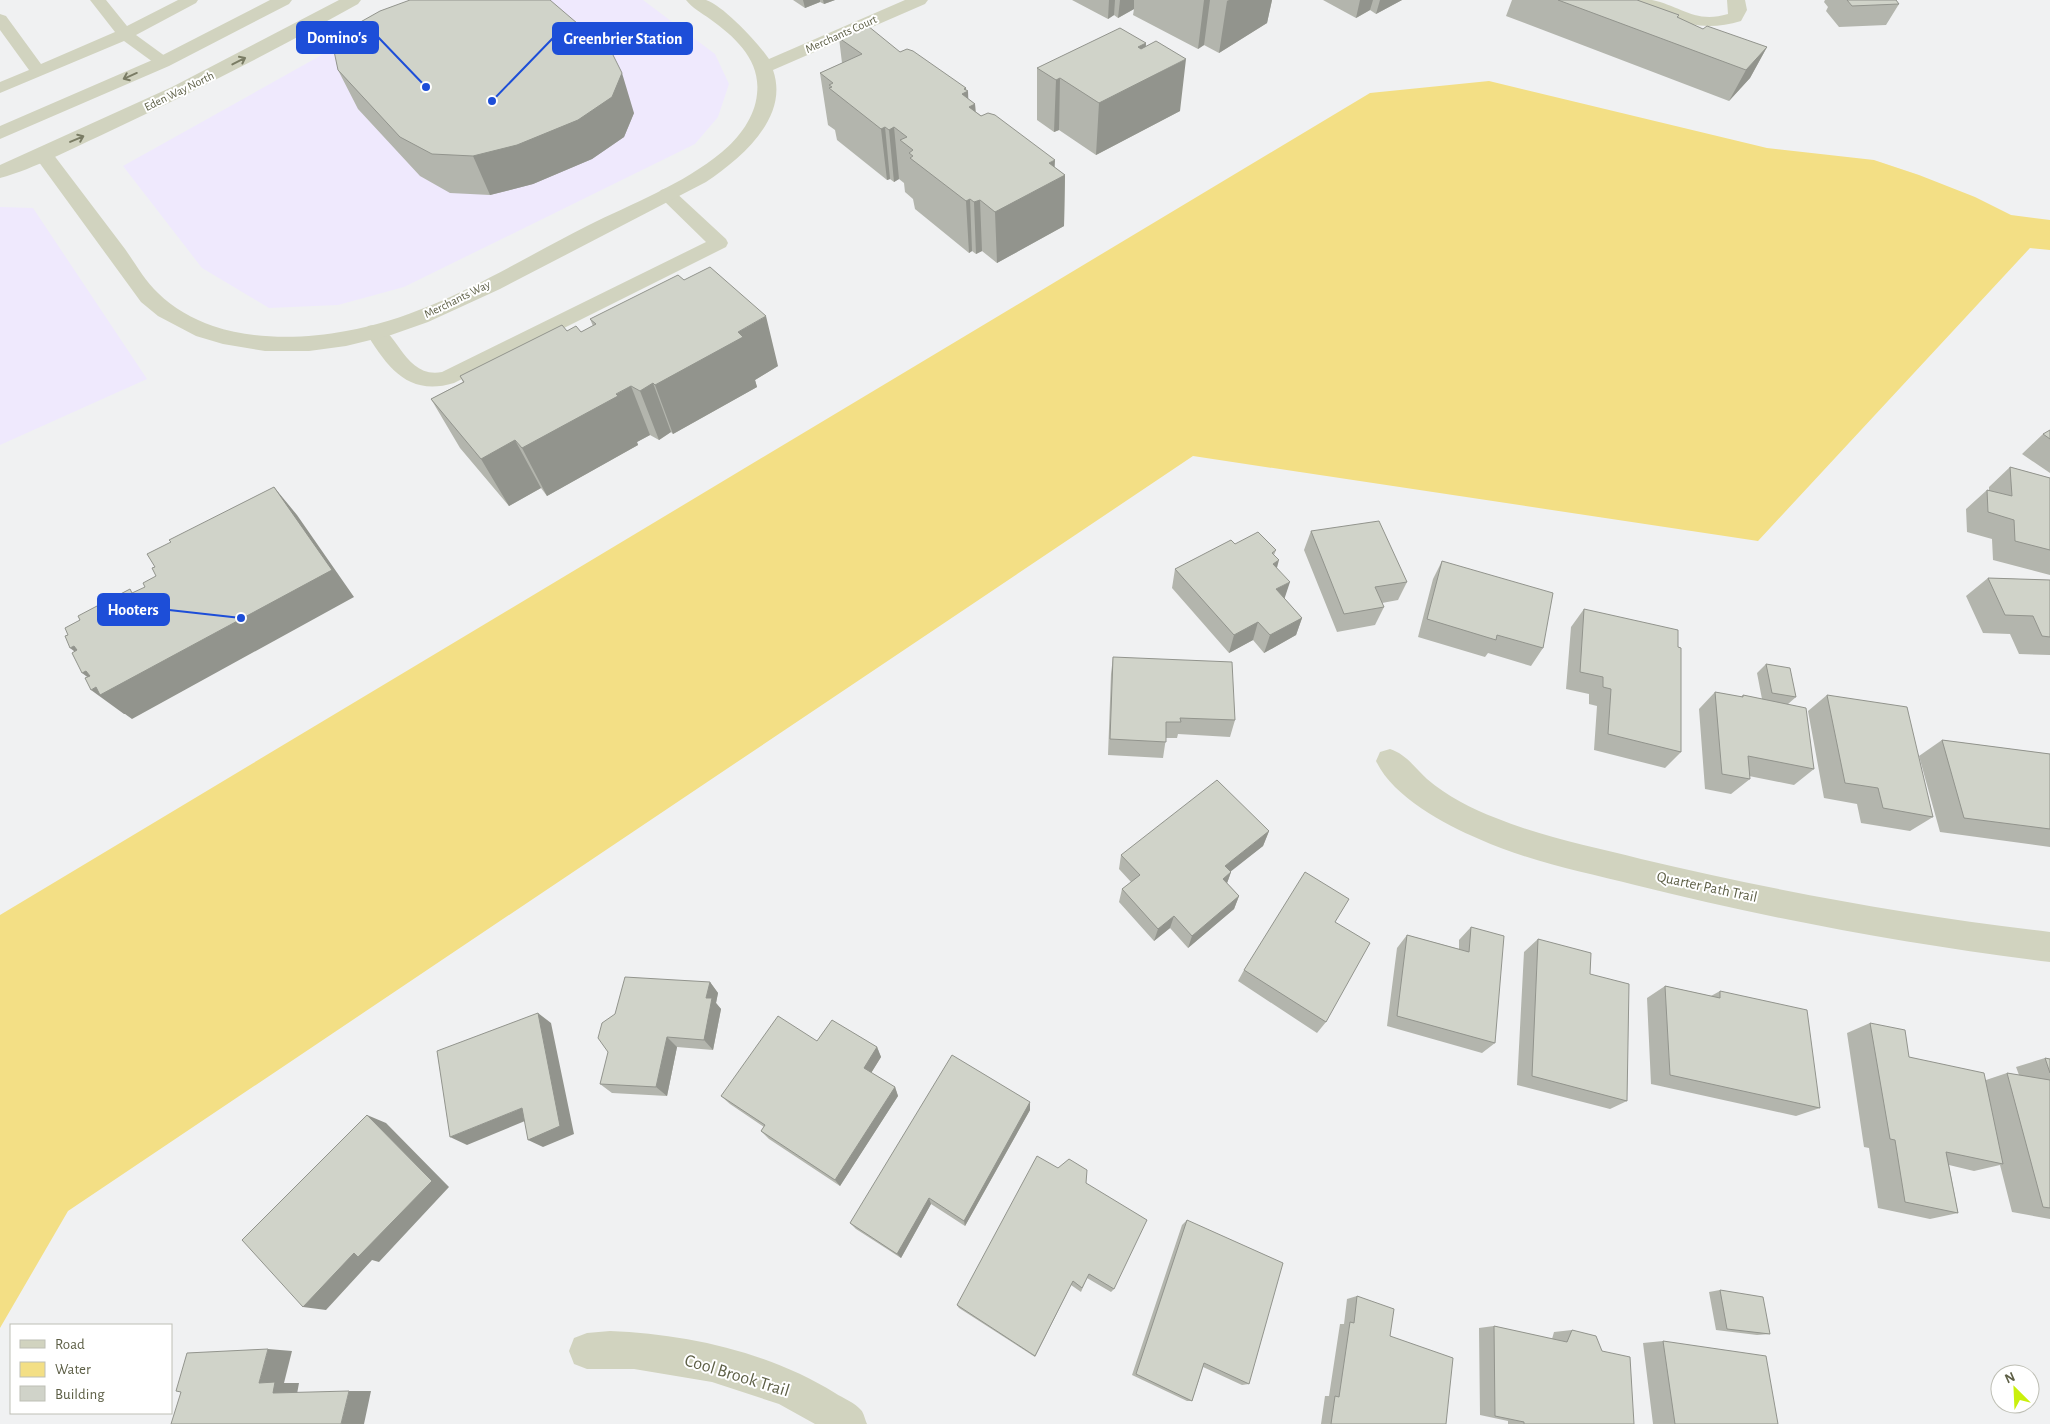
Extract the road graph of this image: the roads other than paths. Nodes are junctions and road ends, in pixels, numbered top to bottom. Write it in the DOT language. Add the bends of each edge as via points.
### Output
graph roads {
  1 [pos="98,0"];
  2 [pos="190,0"];
  3 [pos="283,0"];
  4 [pos="352,0"];
  5 [pos="695,0"];
  6 [pos="919,0"];
  7 [pos="1637,0"];
  8 [pos="1736,0"];
  9 [pos="0,19"];
  10 [pos="125,34"];
  11 [pos="163,62"];
  12 [pos="763,68"];
  13 [pos="38,71"];
  14 [pos="0,88"];
  15 [pos="0,133"];
  16 [pos="43,154"];
  17 [pos="0,172"];
  18 [pos="667,194"];
  19 [pos="376,332"];
  20 [pos="1390,761"];
  21 [pos="2050,947"];
  22 [pos="587,1351"];
  23 [pos="848,1424"];
  1 -- 10 [label="lane"];
  2 -- 10 [label="lane"];
  3 -- 11 [label="street"];
  16 -- 4 [label="street, Eden Way North, one-way" via="197,83"];
  5 -- 12 [label="street, Merchants Way" via="741,35"];
  6 -- 12 [label="street, Merchants Court"];
  7 -- 8 [label="street" via="1686,18 1714,23 1735,17 1738,10"];
  9 -- 13 [label="lane"];
  10 -- 11 [label="lane"];
  10 -- 13 [label="lane"];
  11 -- 15 [label="street, one-way"];
  12 -- 18 [label="street, Merchants Way" via="767,91 760,119 751,132 710,171"];
  13 -- 14 [label="lane"];
  16 -- 17 [label="street, Eden Way North"];
  16 -- 19 [label="street, Merchants Way" via="149,297 164,312 190,327 219,336 259,342 310,343"];
  18 -- 19 [label="street, Merchants Way" via="433,313"];
  18 -- 19 [label="lane" via="719,243 447,378 434,382 414,378"];
  20 -- 21 [label="street, Quarter Path Trail" via="1418,789 1443,807 1490,830 1563,853 1712,890 1968,937"];
  22 -- 23 [label="street, Cool Brook Trail" via="608,1349 697,1360 782,1386"];
}
